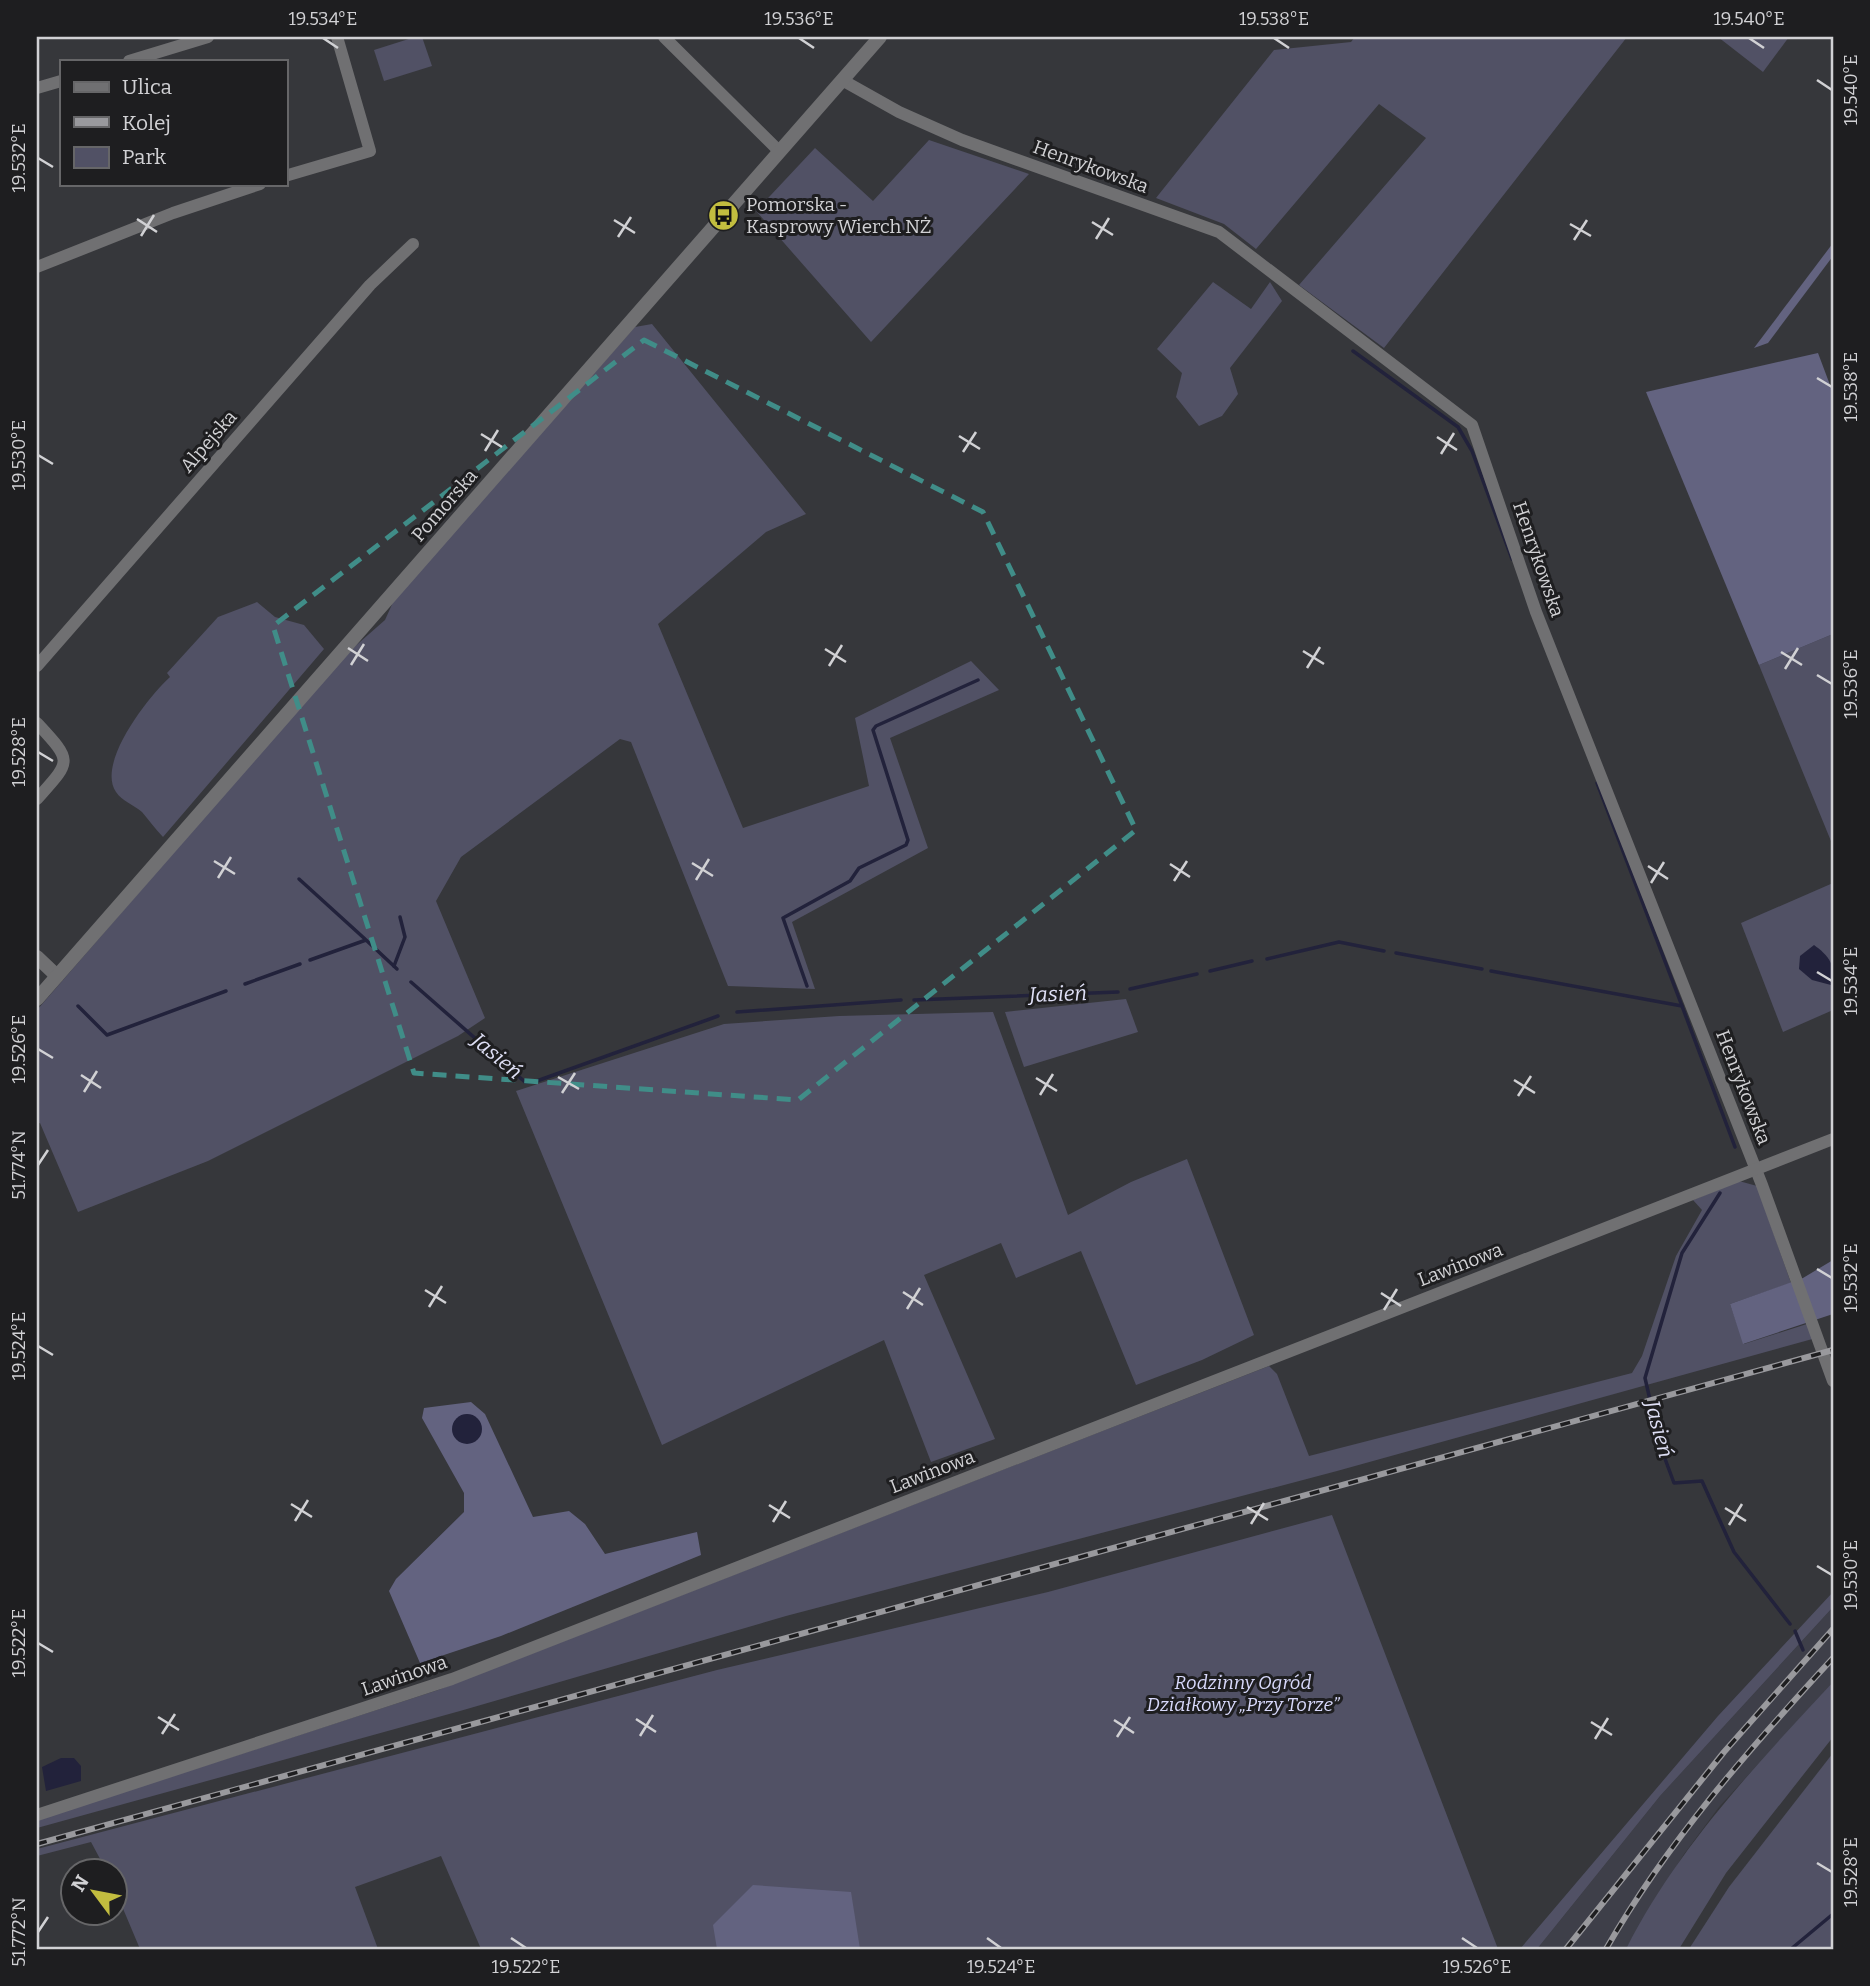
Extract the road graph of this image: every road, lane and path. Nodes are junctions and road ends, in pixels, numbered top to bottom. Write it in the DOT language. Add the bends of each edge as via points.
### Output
graph roads {
  1 [pos="208,37"];
  2 [pos="337,37"];
  3 [pos="664,37"];
  4 [pos="880,37"];
  5 [pos="132,60"];
  6 [pos="842,80"];
  7 [pos="60,81"];
  8 [pos="37,88"];
  9 [pos="779,151"];
  10 [pos="287,175"];
  11 [pos="254,186"];
  12 [pos="413,244"];
  13 [pos="37,267"];
  14 [pos="37,666"];
  15 [pos="37,723"];
  16 [pos="37,799"];
  17 [pos="37,957"];
  18 [pos="57,976"];
  19 [pos="37,999"];
  20 [pos="1833,1139"];
  21 [pos="1756,1169"];
  22 [pos="1833,1381"];
  23 [pos="37,1815"];
  1 -- 5 [label="street"];
  2 -- 10 [label="street" via="370,151"];
  3 -- 9 [label="street"];
  4 -- 6 [label="street, Pomorska"];
  6 -- 9 [label="street, Pomorska"];
  6 -- 21 [label="street, Henrykowska" via="962,141 1219,232 1472,425 1536,612"];
  7 -- 8 [label="street"];
  9 -- 18 [label="street, Pomorska"];
  11 -- 13 [label="street" via="173,212"];
  12 -- 14 [label="street, Alpejska" via="370,285"];
  15 -- 16 [label="street" via="65,758 59,775"];
  17 -- 18 [label="street"];
  18 -- 19 [label="street, Pomorska"];
  20 -- 21 [label="street, Lawinowa"];
  21 -- 22 [label="street, Henrykowska"];
  21 -- 23 [label="street, Lawinowa" via="452,1679"];
}
